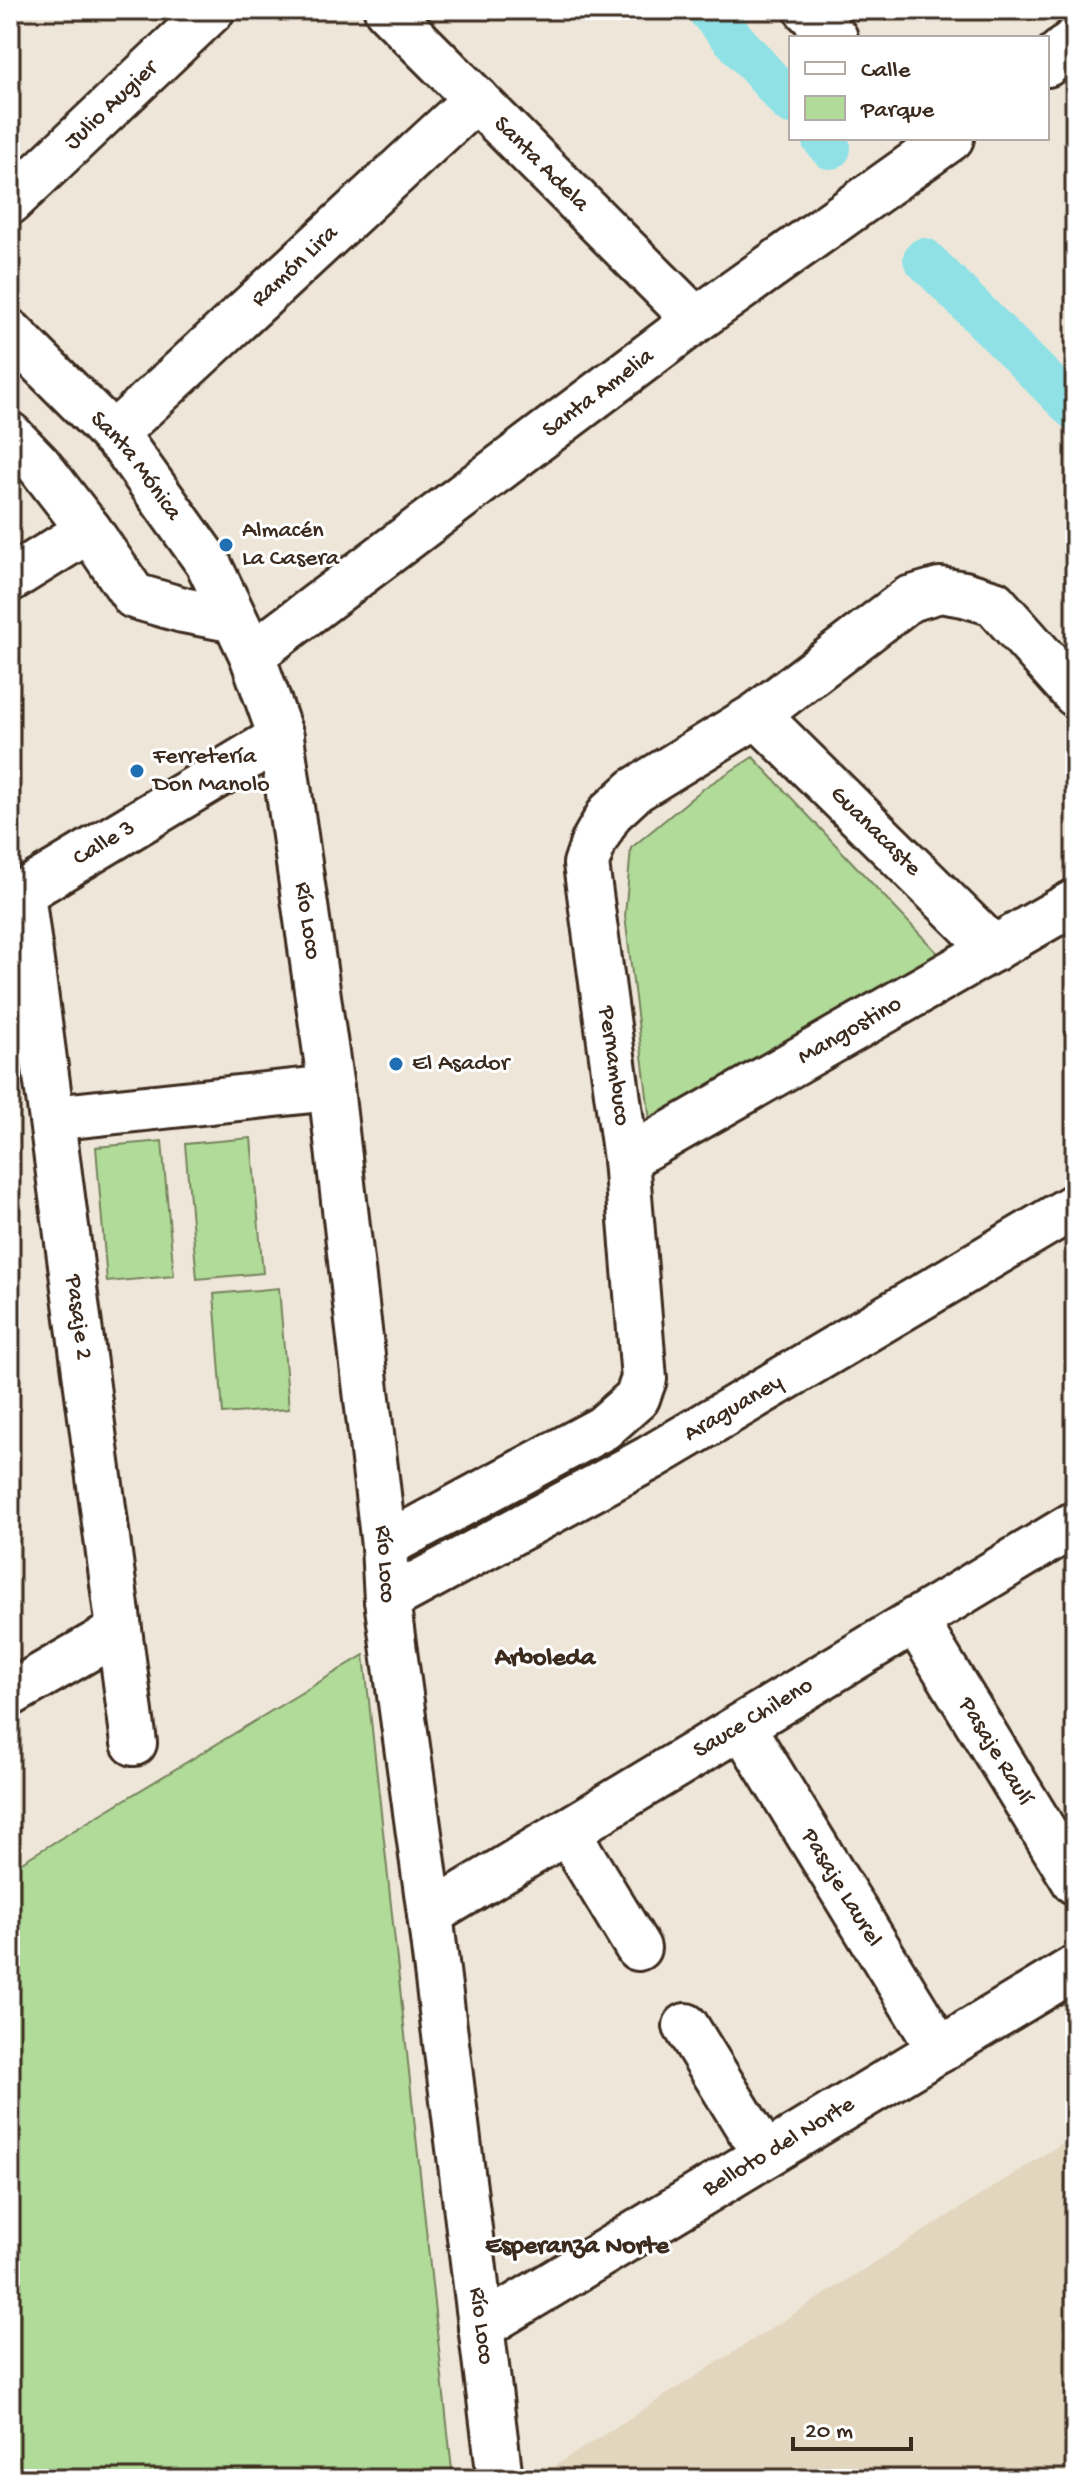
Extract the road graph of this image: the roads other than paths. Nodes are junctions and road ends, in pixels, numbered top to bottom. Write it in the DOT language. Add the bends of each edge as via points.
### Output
graph roads {
  1 [pos="212,10"];
  2 [pos="387,10"];
  3 [pos="807,10"];
  4 [pos="833,36"];
  5 [pos="1075,40"];
  6 [pos="1049,62"];
  7 [pos="476,99"];
  8 [pos="935,142"];
  9 [pos="10,202"];
  10 [pos="696,320"];
  11 [pos="10,332"];
  12 [pos="10,435"];
  13 [pos="113,435"];
  14 [pos="89,530"];
  15 [pos="10,579"];
  16 [pos="244,638"];
  17 [pos="1075,694"];
  18 [pos="757,715"];
  19 [pos="281,737"];
  20 [pos="16,897"];
  21 [pos="1075,902"];
  22 [pos="994,949"];
  23 [pos="331,1088"];
  24 [pos="52,1118"];
  25 [pos="626,1159"];
  26 [pos="1075,1206"];
  27 [pos="1075,1524"];
  28 [pos="384,1546"];
  29 [pos="387,1600"];
  30 [pos="915,1620"];
  31 [pos="119,1631"];
  32 [pos="10,1694"];
  33 [pos="742,1726"];
  34 [pos="134,1743"];
  35 [pos="567,1831"];
  36 [pos="1075,1882"];
  37 [pos="430,1914"];
  38 [pos="638,1948"];
  39 [pos="1075,1968"];
  40 [pos="686,2026"];
  41 [pos="940,2050"];
  42 [pos="765,2155"];
  43 [pos="481,2327"];
  44 [pos="500,2479"];
  1 -- 9 [label="street, Julio Augier"];
  2 -- 7 [label="street, Santa Adela"];
  3 -- 4 [label="street"];
  5 -- 6 [label="street"];
  7 -- 10 [label="street, Santa Adela"];
  7 -- 13 [label="street, Ramón Lira"];
  8 -- 10 [label="street, Santa Amelia"];
  10 -- 16 [label="street, Santa Amelia"];
  11 -- 13 [label="street, Santa Mónica"];
  12 -- 14 [label="street"];
  13 -- 16 [label="street, Santa Mónica" via="208,563"];
  14 -- 15 [label="street"];
  14 -- 16 [label="street" via="134,596 183,610"];
  16 -- 19 [label="street, Río Loco"];
  17 -- 18 [label="street, Pernambuco" via="994,603 940,590 909,599"];
  18 -- 22 [label="street, Guanacaste"];
  18 -- 25 [label="street, Pernambuco" via="635,790 610,813 586,864"];
  19 -- 20 [label="street, Calle 3"];
  19 -- 23 [label="street, Río Loco"];
  20 -- 24 [label="street, Pasaje 2"];
  21 -- 22 [label="street, Mangostino"];
  22 -- 25 [label="street, Mangostino"];
  23 -- 24 [label="street"];
  23 -- 28 [label="street, Río Loco"];
  24 -- 31 [label="street, Pasaje 2"];
  25 -- 28 [label="street, Pernambuco" via="644,1379 637,1398 603,1428"];
  26 -- 29 [label="street, Araguaney" via="650,1458"];
  27 -- 30 [label="street, Sauce Chileno"];
  28 -- 29 [label="street, Río Loco"];
  29 -- 37 [label="street, Río Loco"];
  30 -- 33 [label="street, Sauce Chileno"];
  30 -- 36 [label="street, Pasaje Raulí"];
  31 -- 32 [label="street"];
  31 -- 34 [label="street, Pasaje 2"];
  33 -- 35 [label="street, Sauce Chileno"];
  33 -- 41 [label="street, Pasaje Laurel"];
  35 -- 37 [label="street, Sauce Chileno"];
  35 -- 38 [label="street"];
  37 -- 43 [label="street, Río Loco"];
  39 -- 41 [label="street, Belloto del Norte"];
  40 -- 42 [label="street"];
  41 -- 42 [label="street, Belloto del Norte"];
  42 -- 43 [label="street, Belloto del Norte"];
  43 -- 44 [label="street, Río Loco"];
}
